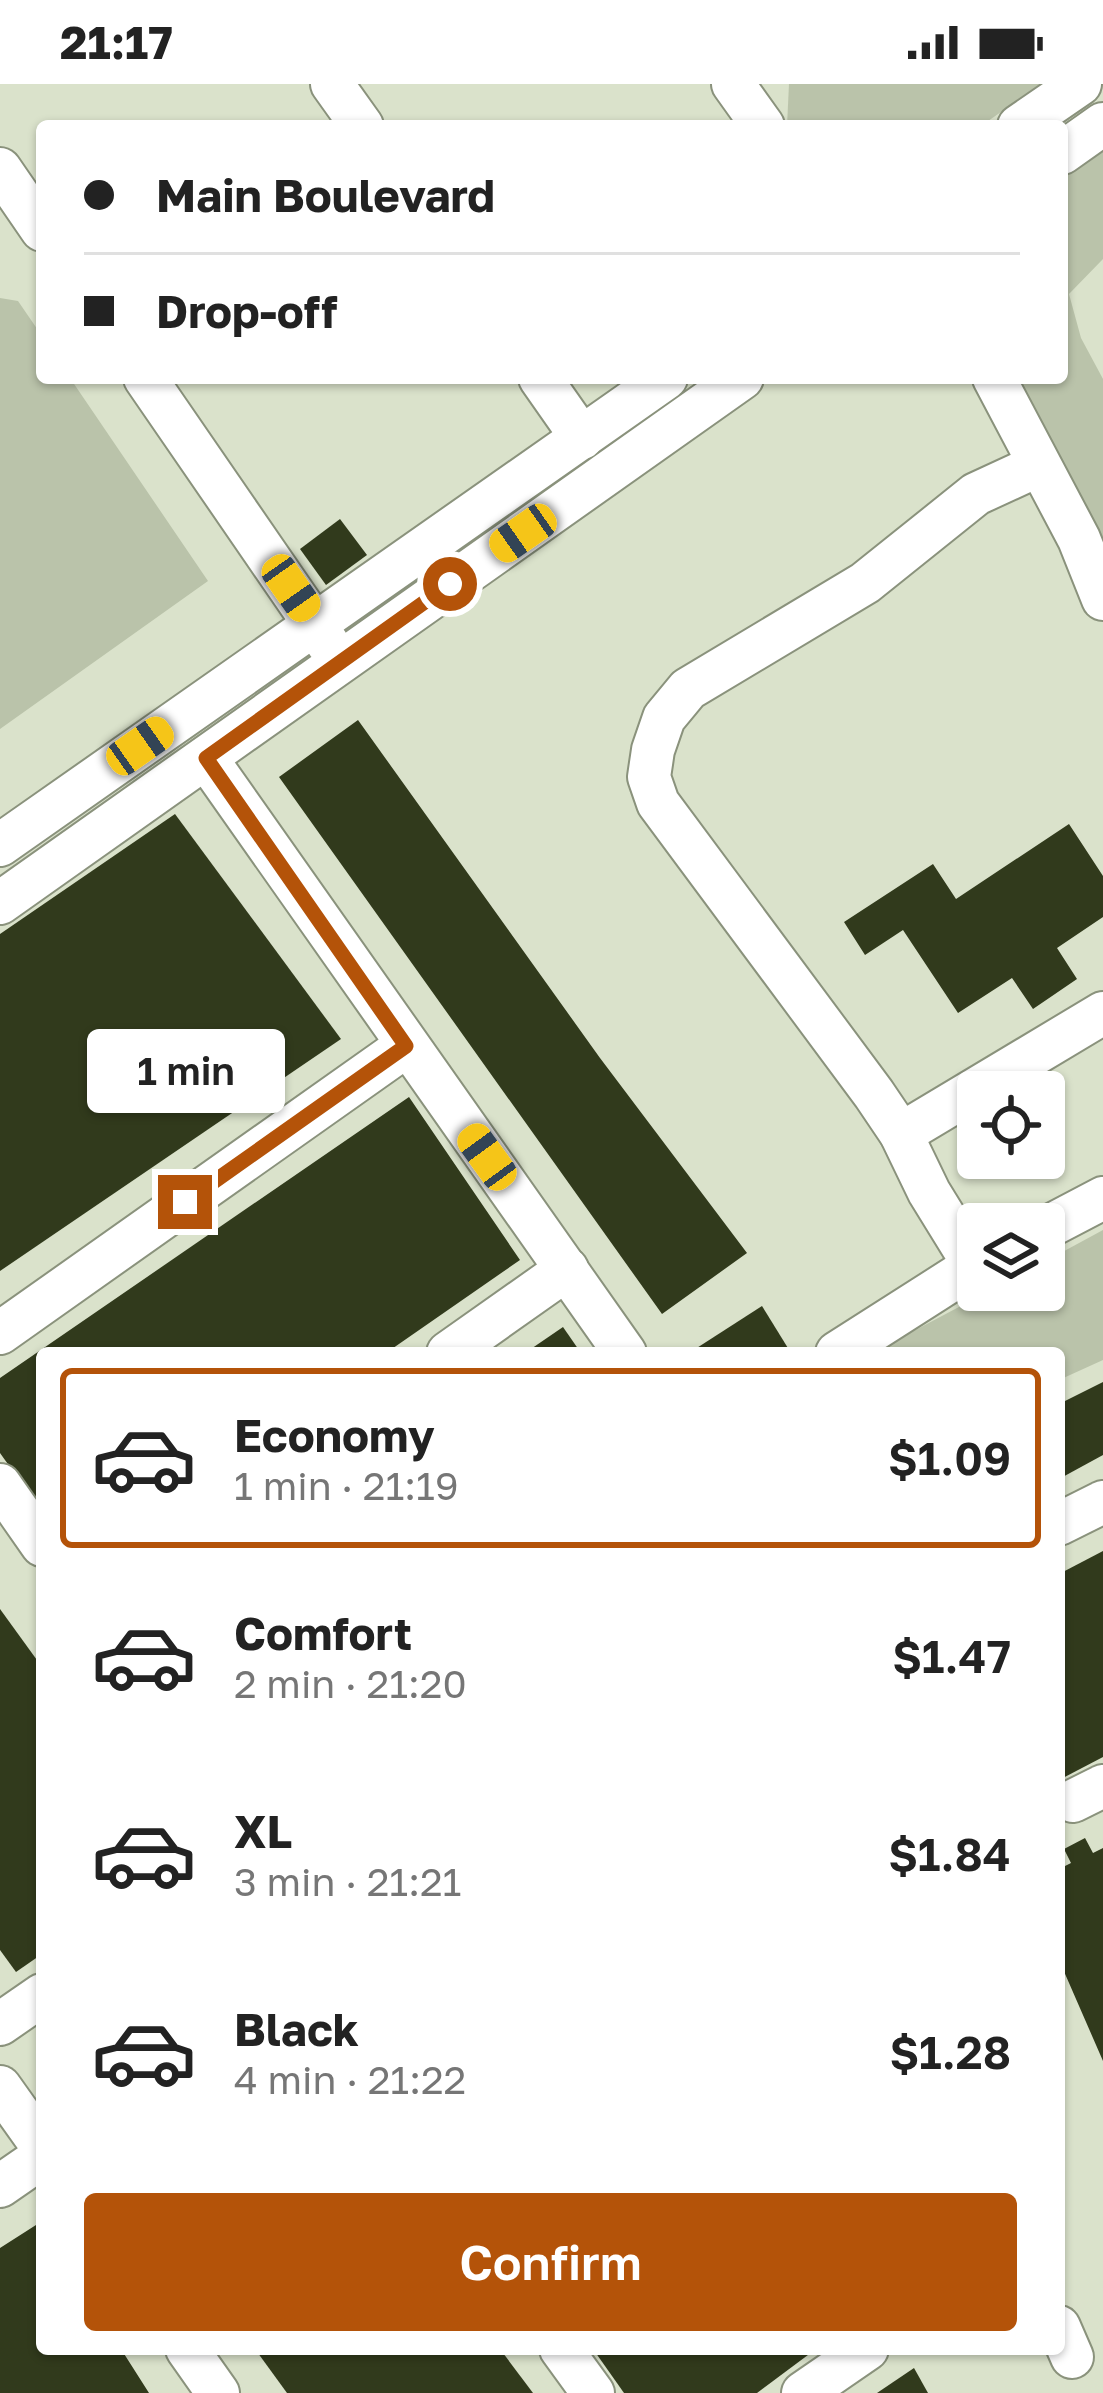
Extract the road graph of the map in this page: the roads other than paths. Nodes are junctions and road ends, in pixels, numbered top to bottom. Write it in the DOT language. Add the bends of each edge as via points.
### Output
graph roads {
  1 [pos="332,84"];
  2 [pos="733,84"];
  3 [pos="1079,84"];
  4 [pos="358,120"];
  5 [pos="759,120"];
  6 [pos="1028,120"];
  7 [pos="1103,124"];
  8 [pos="1068,149"];
  9 [pos="0,169"];
  10 [pos="36,221"];
  11 [pos="149,384"];
  12 [pos="544,384"];
  13 [pos="658,384"];
  14 [pos="734,384"];
  15 [pos="997,384"];
  16 [pos="582,438"];
  17 [pos="1039,465"];
  18 [pos="1103,598"];
  19 [pos="315,623"];
  20 [pos="340,662"];
  21 [pos="206,758"];
  22 [pos="0,845"];
  23 [pos="0,903"];
  24 [pos="1103,1013"];
  25 [pos="406,1046"];
  26 [pos="901,1134"];
  27 [pos="1103,1198"];
  28 [pos="1065,1218"];
  29 [pos="957,1235"];
  30 [pos="567,1269"];
  31 [pos="957,1276"];
  32 [pos="0,1333"];
  33 [pos="456,1347"];
  34 [pos="621,1347"];
  35 [pos="846,1347"];
  36 [pos="0,1485"];
  37 [pos="1103,1502"];
  38 [pos="1065,1521"];
  39 [pos="36,1536"];
  40 [pos="36,1999"];
  41 [pos="0,2024"];
  42 [pos="0,2087"];
  43 [pos="36,2138"];
  44 [pos="36,2161"];
  45 [pos="0,2186"];
  46 [pos="565,2355"];
  47 [pos="858,2355"];
  48 [pos="593,2393"];
  49 [pos="803,2393"];
  1 -- 4 [label="street"];
  2 -- 5 [label="street"];
  3 -- 6 [label="street"];
  7 -- 8 [label="street"];
  9 -- 10 [label="street"];
  11 -- 19 [label="street"];
  12 -- 16 [label="street"];
  13 -- 16 [label="street"];
  14 -- 20 [label="street"];
  15 -- 17 [label="street"];
  16 -- 19 [label="street"];
  17 -- 18 [label="street"];
  17 -- 26 [label="street" via="976,494 865,583 688,689 652,750 658,803"];
  19 -- 20 [label="street"];
  19 -- 22 [label="street"];
  20 -- 21 [label="street"];
  21 -- 23 [label="street"];
  21 -- 25 [label="street"];
  24 -- 26 [label="street"];
  25 -- 30 [label="street"];
  25 -- 32 [label="street"];
  26 -- 29 [label="street"];
  27 -- 28 [label="street"];
  30 -- 33 [label="street"];
  30 -- 34 [label="street"];
  31 -- 35 [label="street"];
  36 -- 39 [label="street"];
  37 -- 38 [label="street"];
  40 -- 41 [label="street"];
  42 -- 43 [label="street"];
  44 -- 45 [label="street"];
  46 -- 48 [label="street"];
  47 -- 49 [label="street"];
}
